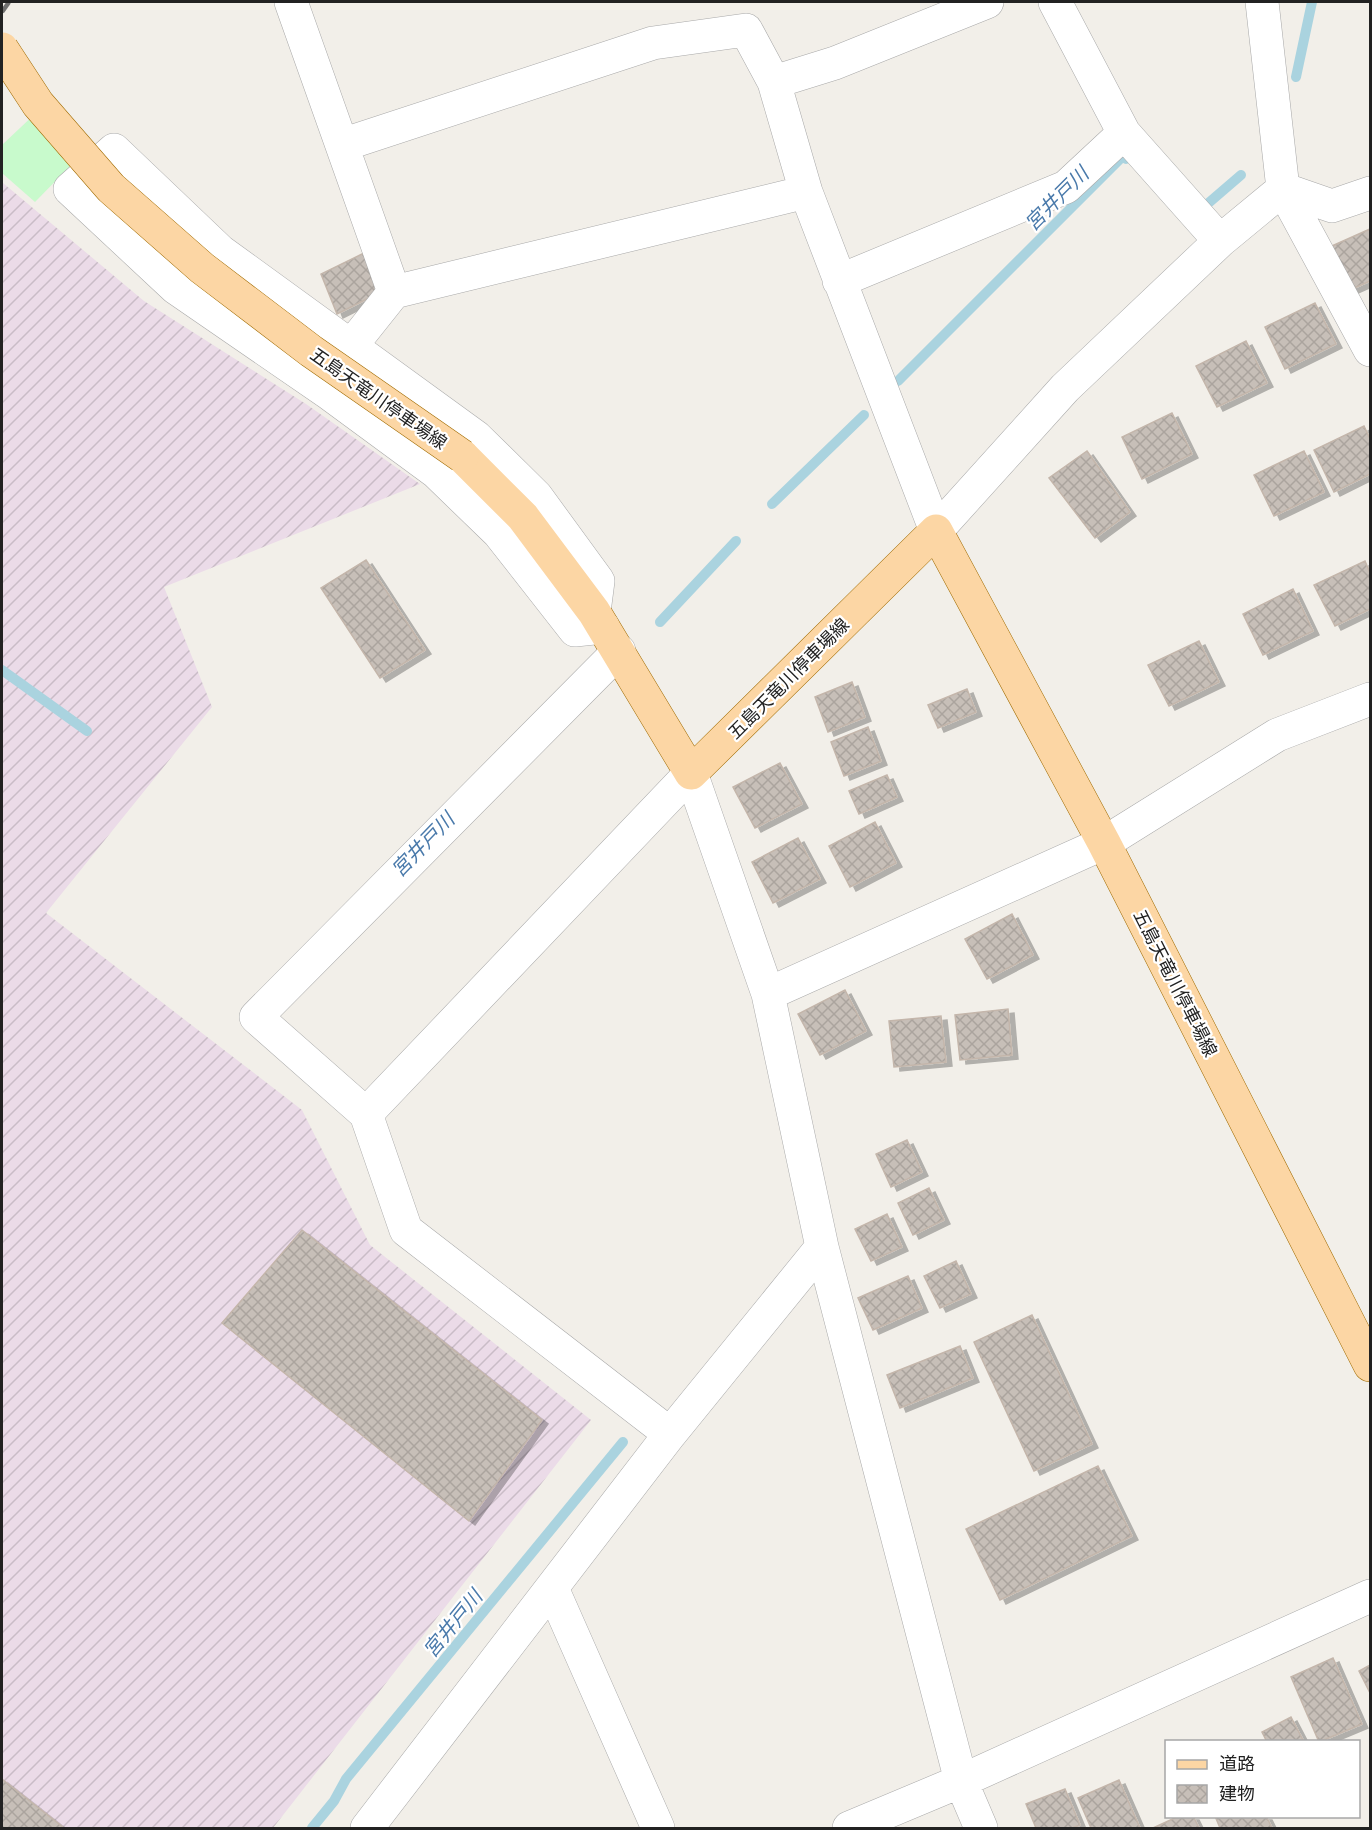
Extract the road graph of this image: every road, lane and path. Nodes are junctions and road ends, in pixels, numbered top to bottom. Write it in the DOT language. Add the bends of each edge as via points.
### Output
graph roads {
  1 [pos="291,2"];
  2 [pos="987,2"];
  3 [pos="1055,2"];
  4 [pos="1262,2"];
  5 [pos="2,49"];
  6 [pos="774,82"];
  7 [pos="1124,133"];
  8 [pos="342,145"];
  9 [pos="1283,189"];
  10 [pos="806,192"];
  11 [pos="1371,193"];
  12 [pos="1205,224"];
  13 [pos="839,281"];
  14 [pos="394,292"];
  15 [pos="351,346"];
  16 [pos="1371,350"];
  17 [pos="936,531"];
  18 [pos="605,630"];
  19 [pos="1371,699"];
  20 [pos="691,773"];
  21 [pos="1104,843"];
  22 [pos="768,994"];
  23 [pos="366,1114"];
  24 [pos="822,1247"];
  25 [pos="1371,1365"];
  26 [pos="670,1434"];
  27 [pos="552,1588"];
  28 [pos="1371,1596"];
  29 [pos="961,1781"];
  30 [pos="367,1828"];
  31 [pos="658,1828"];
  32 [pos="849,1828"];
  33 [pos="981,1828"];
  1 -- 8 [label="street"];
  2 -- 6 [label="street" via="835,63"];
  3 -- 7 [label="street"];
  4 -- 9 [label="street"];
  5 -- 18 [label="main road, 五島天竜川停車場線, bridge" via="38,104 111,188 202,268 311,351 462,456 523,517"];
  6 -- 8 [label="street" via="746,30 653,43"];
  6 -- 10 [label="street"];
  7 -- 12 [label="street"];
  7 -- 13 [label="street" via="1066,187"];
  8 -- 14 [label="street"];
  9 -- 11 [label="street" via="1332,206"];
  9 -- 12 [label="street"];
  9 -- 16 [label="street"];
  10 -- 13 [label="street"];
  10 -- 14 [label="street"];
  12 -- 17 [label="street"];
  13 -- 17 [label="street"];
  14 -- 15 [label="street"];
  15 -- 18 [label="street" via="476,437 537,496 598,581"];
  15 -- 18 [label="street" via="220,251 114,150 70,189 176,288 436,472 499,532 575,630"];
  17 -- 20 [label="main road, 五島天竜川停車場線"];
  17 -- 21 [label="main road, 五島天竜川停車場線"];
  18 -- 20 [label="main road, 五島天竜川停車場線"];
  18 -- 23 [label="street" via="256,1017"];
  19 -- 21 [label="street" via="1277,735"];
  20 -- 22 [label="street"];
  20 -- 23 [label="street"];
  21 -- 22 [label="street"];
  21 -- 25 [label="main road, 五島天竜川停車場線"];
  22 -- 24 [label="street"];
  23 -- 26 [label="street" via="406,1230"];
  24 -- 26 [label="street"];
  24 -- 29 [label="street"];
  26 -- 27 [label="street"];
  27 -- 30 [label="street"];
  27 -- 31 [label="street"];
  28 -- 29 [label="street"];
  29 -- 32 [label="street"];
  29 -- 33 [label="street"];
}
